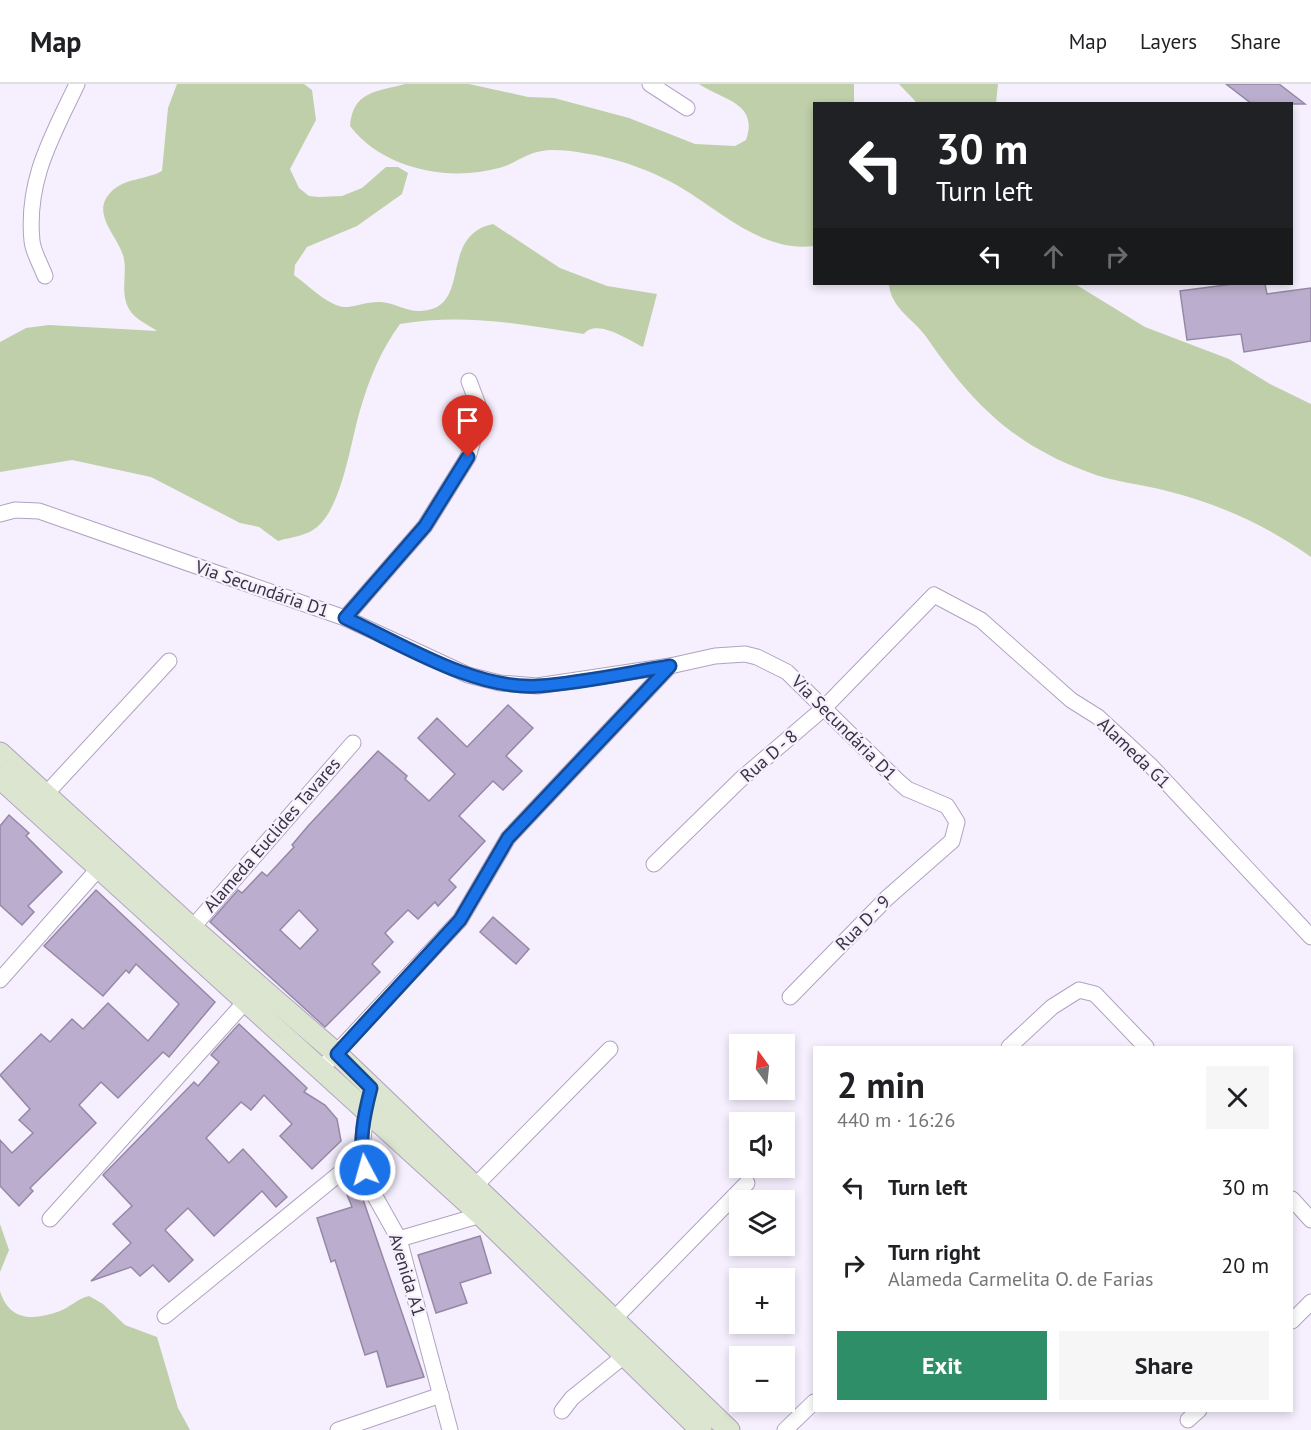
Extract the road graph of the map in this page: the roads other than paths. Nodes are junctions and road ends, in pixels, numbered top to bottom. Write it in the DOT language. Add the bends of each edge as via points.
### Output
graph roads {
  1 [pos="77,84"];
  2 [pos="650,84"];
  3 [pos="687,108"];
  4 [pos="45,276"];
  5 [pos="469,381"];
  6 [pos="0,514"];
  7 [pos="934,595"];
  8 [pos="345,618"];
  9 [pos="169,661"];
  10 [pos="670,666"];
  11 [pos="824,708"];
  12 [pos="353,743"];
  13 [pos="0,753"];
  14 [pos="0,778"];
  15 [pos="45,795"];
  16 [pos="940,851"];
  17 [pos="654,864"];
  18 [pos="99,868"];
  19 [pos="192,928"];
  20 [pos="1311,937"];
  21 [pos="0,980"];
  22 [pos="790,997"];
  23 [pos="240,1007"];
  24 [pos="1010,1046"];
  25 [pos="1145,1046"];
  26 [pos="610,1049"];
  27 [pos="337,1054"];
  28 [pos="320,1070"];
  29 [pos="371,1088"];
  30 [pos="365,1112"];
  31 [pos="361,1156"];
  32 [pos="747,1183"];
  33 [pos="476,1185"];
  34 [pos="1293,1201"];
  35 [pos="481,1215"];
  36 [pos="50,1219"];
  37 [pos="1311,1220"];
  38 [pos="399,1239"];
  39 [pos="1311,1302"];
  40 [pos="165,1316"];
  41 [pos="614,1320"];
  42 [pos="1293,1320"];
  43 [pos="624,1356"];
  44 [pos="441,1395"];
  45 [pos="813,1402"];
  46 [pos="562,1411"];
  47 [pos="338,1430"];
  48 [pos="450,1430"];
  49 [pos="701,1430"];
  50 [pos="729,1430"];
  51 [pos="785,1430"];
  1 -- 4 [label="street" via="39,164 34,188 32,243"];
  2 -- 3 [label="street"];
  5 -- 8 [label="street" via="481,412 468,457 425,526"];
  6 -- 8 [label="street, Via Secundária D1" via="39,511"];
  7 -- 11 [label="street, Rua D - 8"];
  7 -- 20 [label="street, Alameda G1" via="981,620 1071,700 1098,717 1151,766"];
  8 -- 10 [label="street, Via Secundária D1" via="468,675 500,683 537,686"];
  9 -- 15 [label="street"];
  10 -- 11 [label="street, Via Secundária D1" via="715,656 757,657 787,672"];
  10 -- 27 [label="street" via="508,838 460,920"];
  11 -- 16 [label="street, Via Secundária D1" via="908,789 947,806 957,822 952,841"];
  11 -- 17 [label="street, Rua D - 8" via="740,780"];
  12 -- 19 [label="street, Alameda Euclides Tavares"];
  13 -- 15 [label="street"];
  14 -- 18 [label="street"];
  15 -- 19 [label="street"];
  16 -- 22 [label="street, Rua D - 9" via="887,897"];
  18 -- 21 [label="street"];
  18 -- 23 [label="street"];
  19 -- 27 [label="street"];
  23 -- 28 [label="street"];
  23 -- 36 [label="street"];
  24 -- 25 [label="street" via="1052,1007 1079,990 1095,994"];
  26 -- 33 [label="street"];
  27 -- 28 [label="street"];
  27 -- 29 [label="street"];
  28 -- 30 [label="street"];
  29 -- 30 [label="street, Avenida A1"];
  29 -- 33 [label="street"];
  30 -- 31 [label="street, Avenida A1"];
  30 -- 35 [label="street"];
  31 -- 38 [label="street, Avenida A1" via="368,1184"];
  31 -- 40 [label="street"];
  32 -- 41 [label="street"];
  33 -- 41 [label="street"];
  34 -- 37 [label="street"];
  35 -- 38 [label="street"];
  35 -- 43 [label="street"];
  38 -- 44 [label="street, Avenida A1"];
  39 -- 42 [label="street"];
  41 -- 50 [label="street"];
  43 -- 46 [label="street" via="572,1398"];
  43 -- 49 [label="street"];
  44 -- 47 [label="street"];
  44 -- 48 [label="street, Avenida A1"];
  45 -- 51 [label="street"];
}
